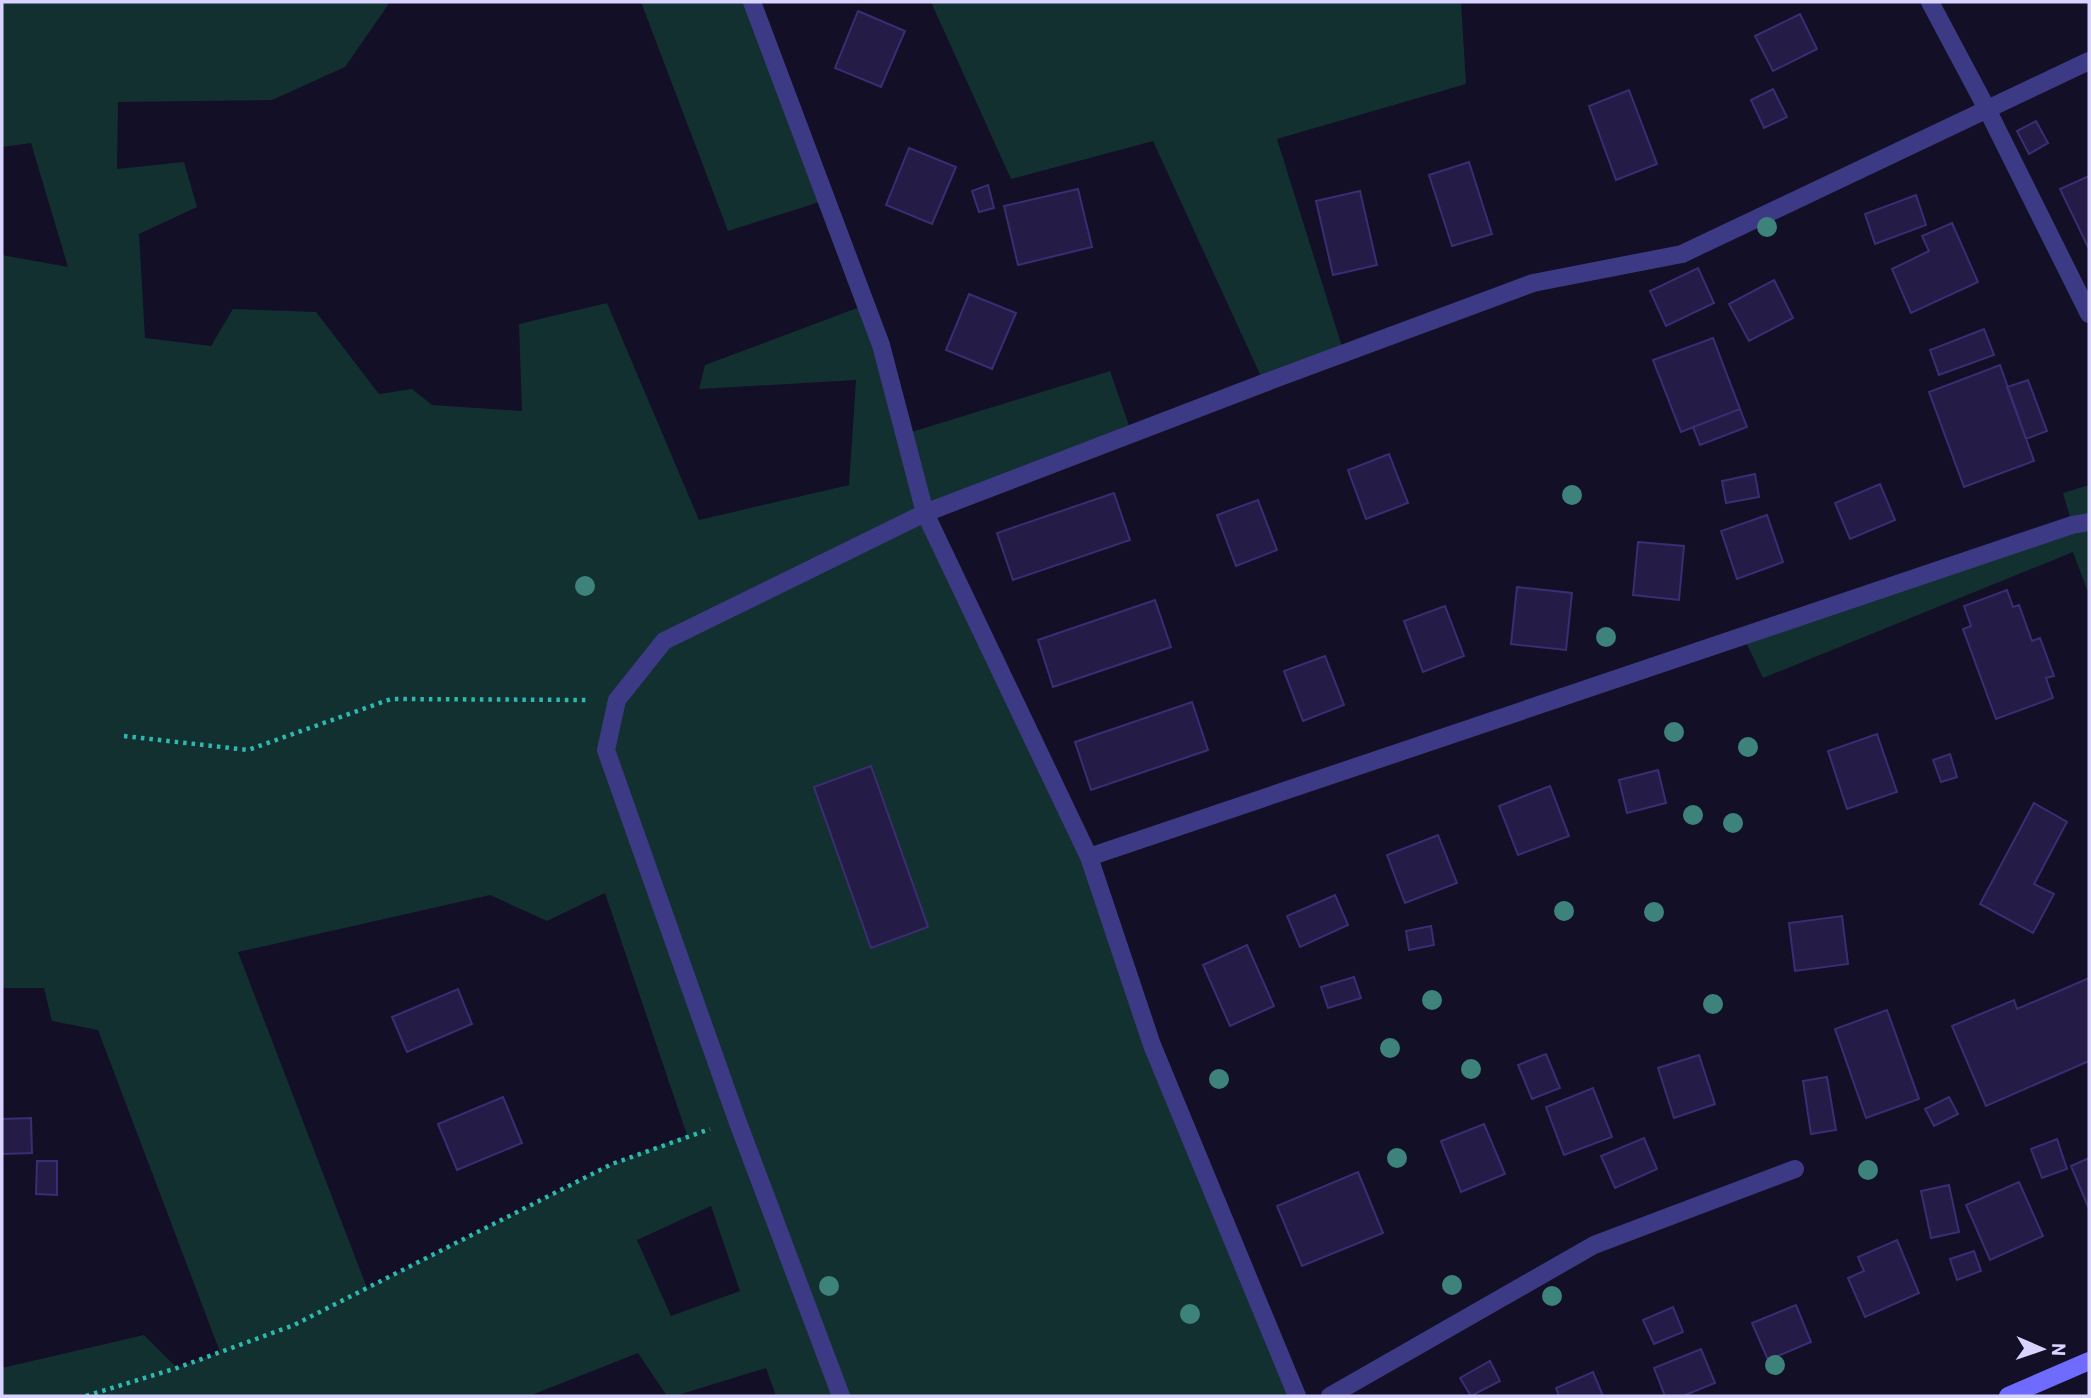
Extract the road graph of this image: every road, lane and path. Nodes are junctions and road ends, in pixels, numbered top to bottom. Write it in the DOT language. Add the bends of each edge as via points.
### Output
graph roads {
  1 [pos="752,2"];
  2 [pos="1930,2"];
  3 [pos="2089,61"];
  4 [pos="1987,109"];
  5 [pos="2089,314"];
  6 [pos="925,513"];
  7 [pos="2089,522"];
  8 [pos="617,700"];
  9 [pos="124,736"];
  10 [pos="1089,857"];
  11 [pos="737,1120"];
  12 [pos="1795,1169"];
  13 [pos="2089,1361"];
  14 [pos="86,1396"];
  15 [pos="841,1396"];
  16 [pos="1297,1396"];
  17 [pos="1330,1396"];
  18 [pos="2008,1396"];
  1 -- 6 [label="street" via="881,345"];
  2 -- 4 [label="street"];
  3 -- 4 [label="street"];
  4 -- 5 [label="street"];
  4 -- 6 [label="street" via="1682,254 1533,283"];
  6 -- 8 [label="street" via="664,641"];
  6 -- 10 [label="street"];
  7 -- 10 [label="street"];
  8 -- 9 [label="path" via="391,699 248,750"];
  8 -- 11 [label="street" via="606,750"];
  10 -- 16 [label="street" via="1152,1045"];
  11 -- 14 [label="path" via="612,1164 294,1325"];
  11 -- 15 [label="street"];
  12 -- 17 [label="street" via="1594,1245"];
  13 -- 18 [label="main road"];
}
